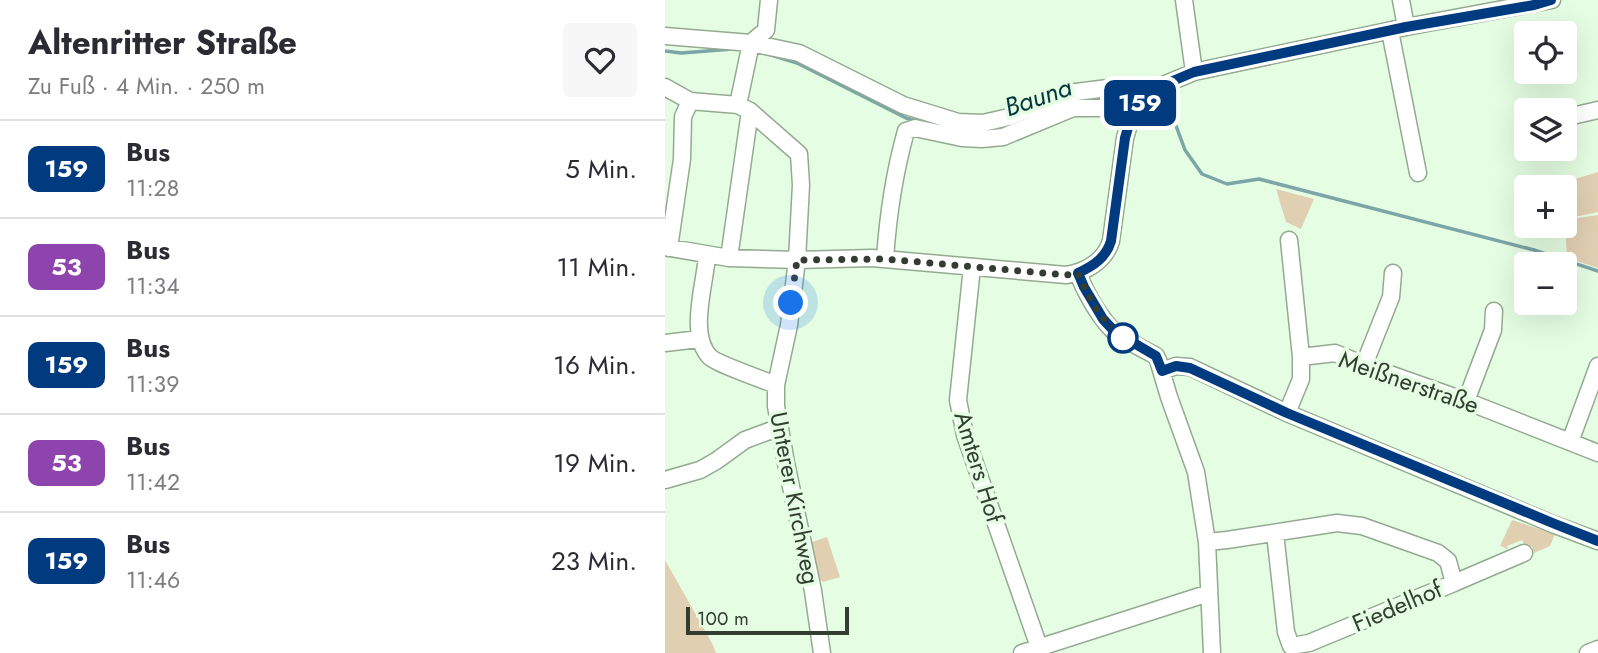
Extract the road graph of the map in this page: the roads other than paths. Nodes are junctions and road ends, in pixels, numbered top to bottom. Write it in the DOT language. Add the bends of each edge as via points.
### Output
graph roads {
  1 [pos="769,0"];
  2 [pos="1184,0"];
  3 [pos="1401,0"];
  4 [pos="1552,0"];
  5 [pos="1406,27"];
  6 [pos="1389,31"];
  7 [pos="665,36"];
  8 [pos="751,43"];
  9 [pos="1194,72"];
  10 [pos="665,87"];
  11 [pos="1149,91"];
  12 [pos="690,101"];
  13 [pos="744,108"];
  14 [pos="1598,110"];
  15 [pos="1132,114"];
  16 [pos="1577,115"];
  17 [pos="1418,173"];
  18 [pos="1289,240"];
  19 [pos="667,248"];
  20 [pos="707,256"];
  21 [pos="729,258"];
  22 [pos="885,259"];
  23 [pos="797,260"];
  24 [pos="972,267"];
  25 [pos="1078,273"];
  26 [pos="1393,273"];
  27 [pos="1494,311"];
  28 [pos="699,339"];
  29 [pos="665,343"];
  30 [pos="1301,357"];
  31 [pos="1159,363"];
  32 [pos="1364,365"];
  33 [pos="1598,366"];
  34 [pos="776,384"];
  35 [pos="1466,401"];
  36 [pos="1287,413"];
  37 [pos="780,427"];
  38 [pos="1570,442"];
  39 [pos="1598,453"];
  40 [pos="665,480"];
  41 [pos="1275,533"];
  42 [pos="1207,541"];
  43 [pos="1598,541"];
  44 [pos="1524,553"];
  45 [pos="1454,583"];
  46 [pos="1209,593"];
  47 [pos="1039,647"];
  48 [pos="1598,649"];
  49 [pos="822,653"];
  50 [pos="1022,653"];
  51 [pos="1212,653"];
  52 [pos="1588,653"];
  1 -- 8 [label="street" via="766,30"];
  2 -- 9 [label="street"];
  3 -- 5 [label="street"];
  4 -- 5 [label="street"];
  5 -- 6 [label="street"];
  6 -- 9 [label="street"];
  6 -- 17 [label="street"];
  7 -- 8 [label="street"];
  8 -- 11 [label="street" via="799,53 903,105 958,122 1009,117 1067,93"];
  8 -- 13 [label="street"];
  9 -- 11 [label="street"];
  10 -- 12 [label="street"];
  11 -- 15 [label="street"];
  12 -- 13 [label="street"];
  12 -- 19 [label="street" via="683,117 682,159"];
  13 -- 21 [label="street"];
  13 -- 23 [label="street, Unterer Kirchweg" via="799,155"];
  14 -- 16 [label="street"];
  15 -- 22 [label="street" via="1113,108 1073,108 1003,137 982,139 915,128 906,131 888,216"];
  15 -- 25 [label="street" via="1108,250"];
  18 -- 30 [label="street"];
  19 -- 20 [label="street"];
  20 -- 21 [label="street"];
  20 -- 28 [label="street"];
  21 -- 23 [label="street"];
  22 -- 23 [label="street"];
  22 -- 24 [label="street"];
  23 -- 34 [label="street, Unterer Kirchweg"];
  24 -- 25 [label="street"];
  24 -- 47 [label="street, Amters Hof" via="958,400 965,435"];
  25 -- 31 [label="street" via="1103,319"];
  26 -- 32 [label="street" via="1391,297"];
  27 -- 35 [label="street" via="1493,330"];
  28 -- 29 [label="street"];
  28 -- 34 [label="street" via="710,358"];
  30 -- 32 [label="street, Meißnerstraße" via="1335,353"];
  30 -- 36 [label="street, Meißnerstraße" via="1301,379"];
  31 -- 36 [label="street" via="1190,368"];
  31 -- 42 [label="street" via="1196,472"];
  32 -- 35 [label="street, Meißnerstraße"];
  33 -- 38 [label="street"];
  34 -- 37 [label="street, Unterer Kirchweg"];
  35 -- 38 [label="street, Meißnerstraße"];
  36 -- 43 [label="street"];
  37 -- 40 [label="street" via="752,436 700,470"];
  37 -- 49 [label="street, Unterer Kirchweg"];
  38 -- 39 [label="street, Meißnerstraße"];
  41 -- 42 [label="street, Fiedelhof"];
  41 -- 45 [label="street, Fiedelhof" via="1336,523 1362,526 1438,553 1448,561"];
  41 -- 45 [label="street, Fiedelhof" via="1291,646 1309,643"];
  42 -- 46 [label="street"];
  44 -- 45 [label="street, Fiedelhof"];
  46 -- 47 [label="street"];
  46 -- 51 [label="street"];
  47 -- 50 [label="street"];
  48 -- 52 [label="street"];
}
